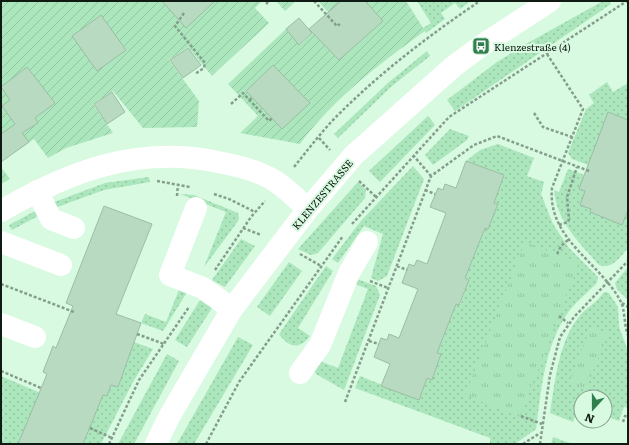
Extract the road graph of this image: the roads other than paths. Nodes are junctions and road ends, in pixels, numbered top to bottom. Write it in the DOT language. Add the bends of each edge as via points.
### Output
graph roads {
  1 [pos="550,1"];
  2 [pos="37,191"];
  3 [pos="201,196"];
  4 [pos="308,209"];
  5 [pos="1,210"];
  6 [pos="74,228"];
  7 [pos="1,242"];
  8 [pos="368,242"];
  9 [pos="61,265"];
  10 [pos="232,309"];
  11 [pos="1,324"];
  12 [pos="35,337"];
  13 [pos="300,373"];
  14 [pos="156,444"];
  1 -- 4 [label="street, KLENZESTRASSE" via="452,68 354,155"];
  2 -- 4 [label="street" via="95,167 121,160 158,156 204,159 254,171 280,185"];
  2 -- 5 [label="street"];
  2 -- 6 [label="street" via="51,219"];
  3 -- 10 [label="street" via="170,275 203,288"];
  4 -- 10 [label="street, KLENZESTRASSE"];
  7 -- 9 [label="street"];
  8 -- 13 [label="street" via="349,273 320,345"];
  10 -- 14 [label="street, KLENZESTRASSE"];
  11 -- 12 [label="street"];
}
